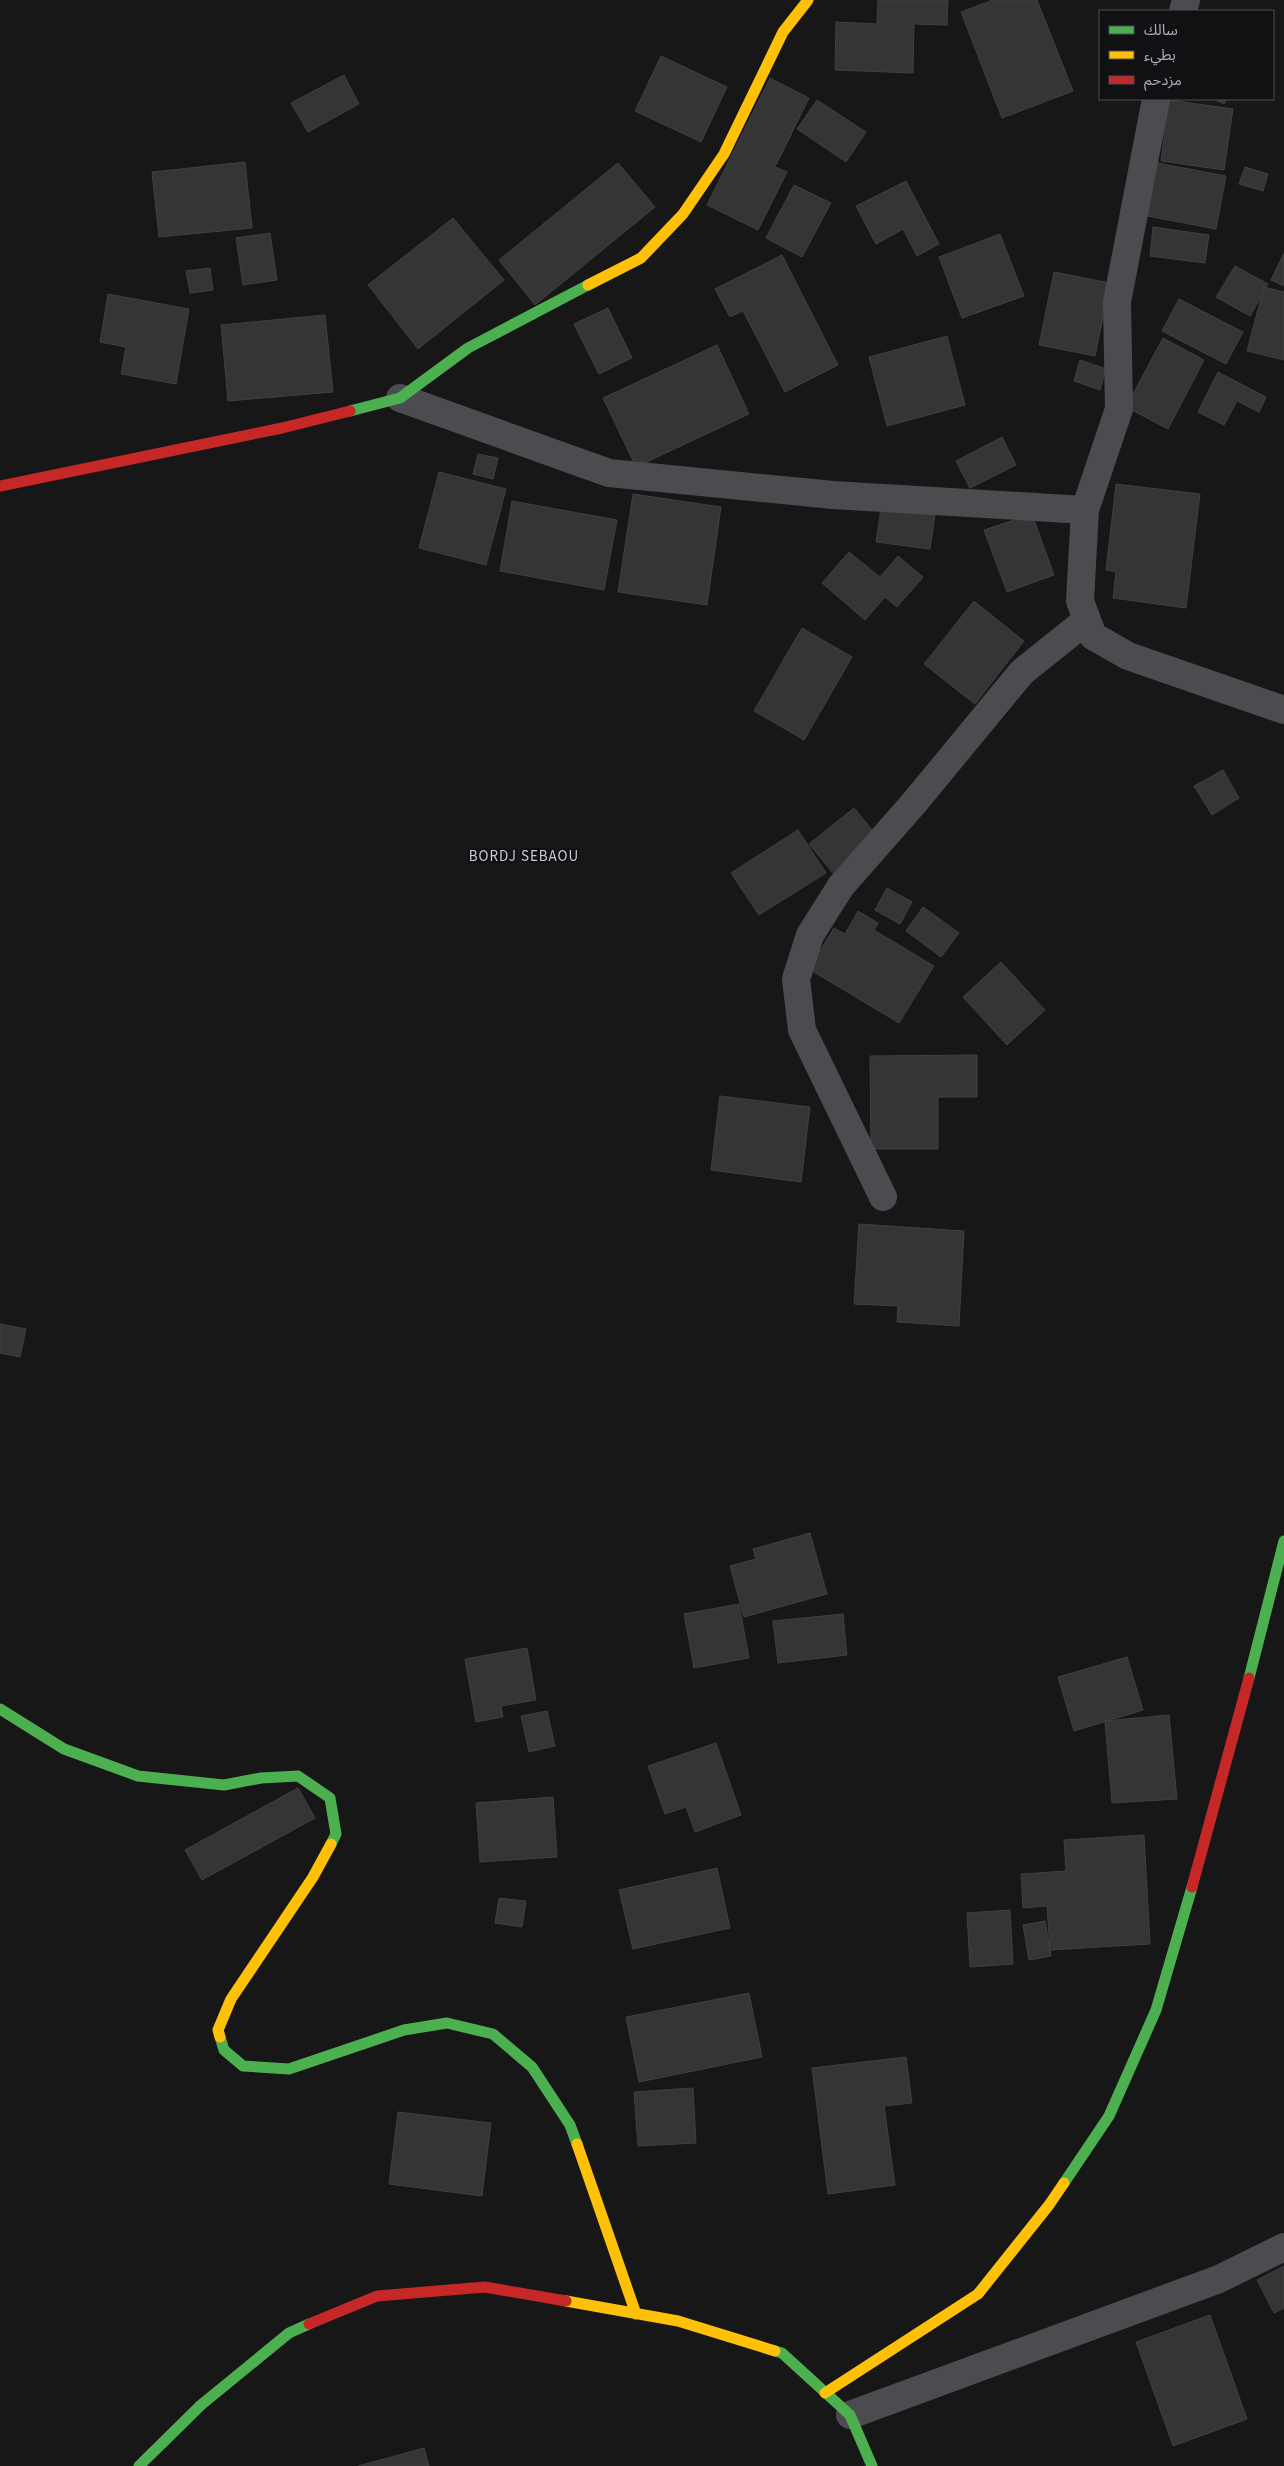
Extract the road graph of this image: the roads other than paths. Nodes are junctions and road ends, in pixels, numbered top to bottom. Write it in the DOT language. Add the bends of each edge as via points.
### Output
graph roads {
  1 [pos="808,0"];
  2 [pos="1156,100"];
  3 [pos="400,398"];
  4 [pos="0,486"];
  5 [pos="1084,510"];
  6 [pos="1087,620"];
  7 [pos="1284,710"];
  8 [pos="883,1198"];
  9 [pos="1284,1541"];
  10 [pos="0,1709"];
  11 [pos="1284,2246"];
  12 [pos="636,2314"];
  13 [pos="825,2393"];
  14 [pos="850,2415"];
  15 [pos="139,2466"];
  16 [pos="872,2466"];
  1 -- 3 [label="street" via="783,32 724,154 683,214 641,258 468,348"];
  2 -- 5 [label="street" via="1118,302 1119,409"];
  3 -- 4 [label="street" via="282,428"];
  3 -- 5 [label="street" via="609,473 833,495"];
  5 -- 6 [label="street" via="1080,601"];
  6 -- 7 [label="street" via="1092,636 1128,656"];
  6 -- 8 [label="street" via="1022,672 841,886 810,936 796,979 802,1030"];
  9 -- 13 [label="street" via="1223,1778 1156,2010 1109,2116 1049,2206 978,2294"];
  10 -- 12 [label="street" via="64,1749 138,1776 224,1785 298,1776 330,1798 336,1834 313,1877 231,1998 218,2030 224,2050 243,2066 289,2069 404,2030 447,2023 493,2034 532,2067 570,2125"];
  11 -- 14 [label="street" via="1219,2278"];
  12 -- 13 [label="street" via="678,2321 782,2353"];
  12 -- 15 [label="street" via="485,2287 377,2296 289,2333 200,2405"];
  13 -- 14 [label="street"];
  14 -- 16 [label="street"];
}
